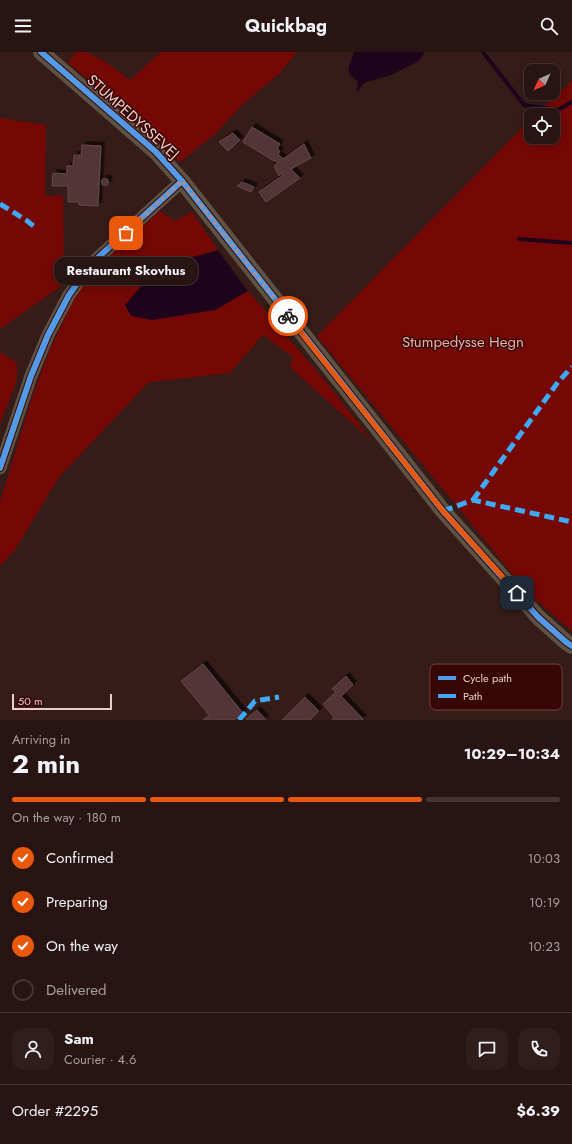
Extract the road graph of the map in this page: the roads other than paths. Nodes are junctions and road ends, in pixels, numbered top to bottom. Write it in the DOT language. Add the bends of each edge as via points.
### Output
graph roads {
  1 [pos="41,52"];
  2 [pos="182,181"];
  3 [pos="0,468"];
  4 [pos="572,646"];
  1 -- 2 [label="street, STUMPEDYSSEVEJ" via="156,152"];
  2 -- 3 [label="street" via="91,264 69,295 34,369"];
  2 -- 4 [label="street, STUMPEDYSSEVEJ" via="443,511 538,617"];
}
